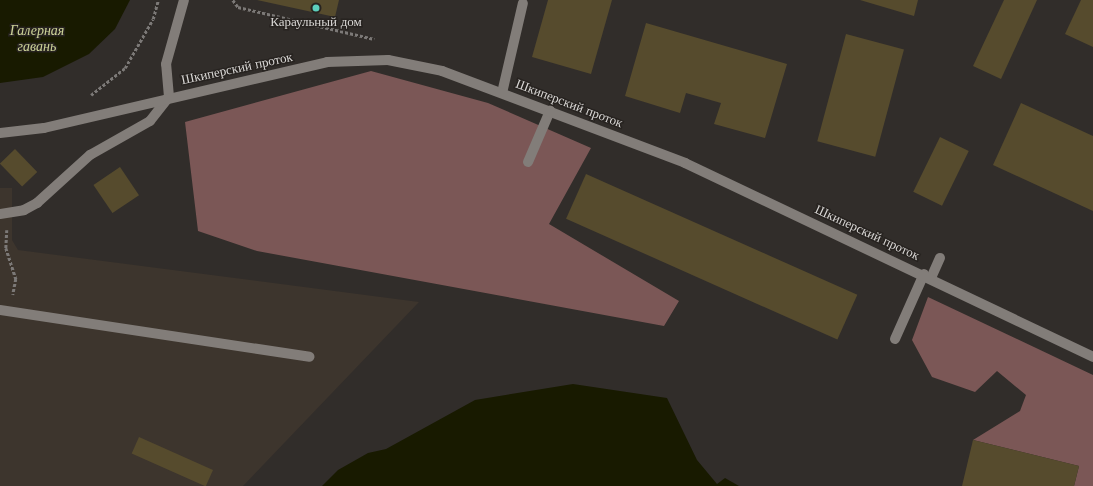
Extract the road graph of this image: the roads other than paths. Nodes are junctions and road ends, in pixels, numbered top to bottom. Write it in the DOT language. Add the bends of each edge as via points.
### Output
graph roads {
  1 [pos="184,0"];
  2 [pos="522,3"];
  3 [pos="502,93"];
  4 [pos="170,97"];
  5 [pos="550,111"];
  6 [pos="0,133"];
  7 [pos="528,162"];
  8 [pos="4,214"];
  9 [pos="940,258"];
  10 [pos="928,276"];
  11 [pos="0,310"];
  12 [pos="895,338"];
  13 [pos="1093,356"];
  14 [pos="309,357"];
  1 -- 4 [label="street" via="164,77"];
  2 -- 3 [label="street"];
  3 -- 4 [label="street, Шкиперский проток" via="442,71 388,60 327,62"];
  3 -- 5 [label="street, Шкиперский проток"];
  4 -- 6 [label="street, Шкиперский проток" via="44,128"];
  4 -- 8 [label="street" via="150,121 136,132 90,155 37,203"];
  5 -- 7 [label="street"];
  5 -- 10 [label="street, Шкиперский проток" via="685,163"];
  9 -- 10 [label="street"];
  10 -- 12 [label="street"];
  10 -- 13 [label="street, Шкиперский проток"];
  11 -- 14 [label="street"];
}
